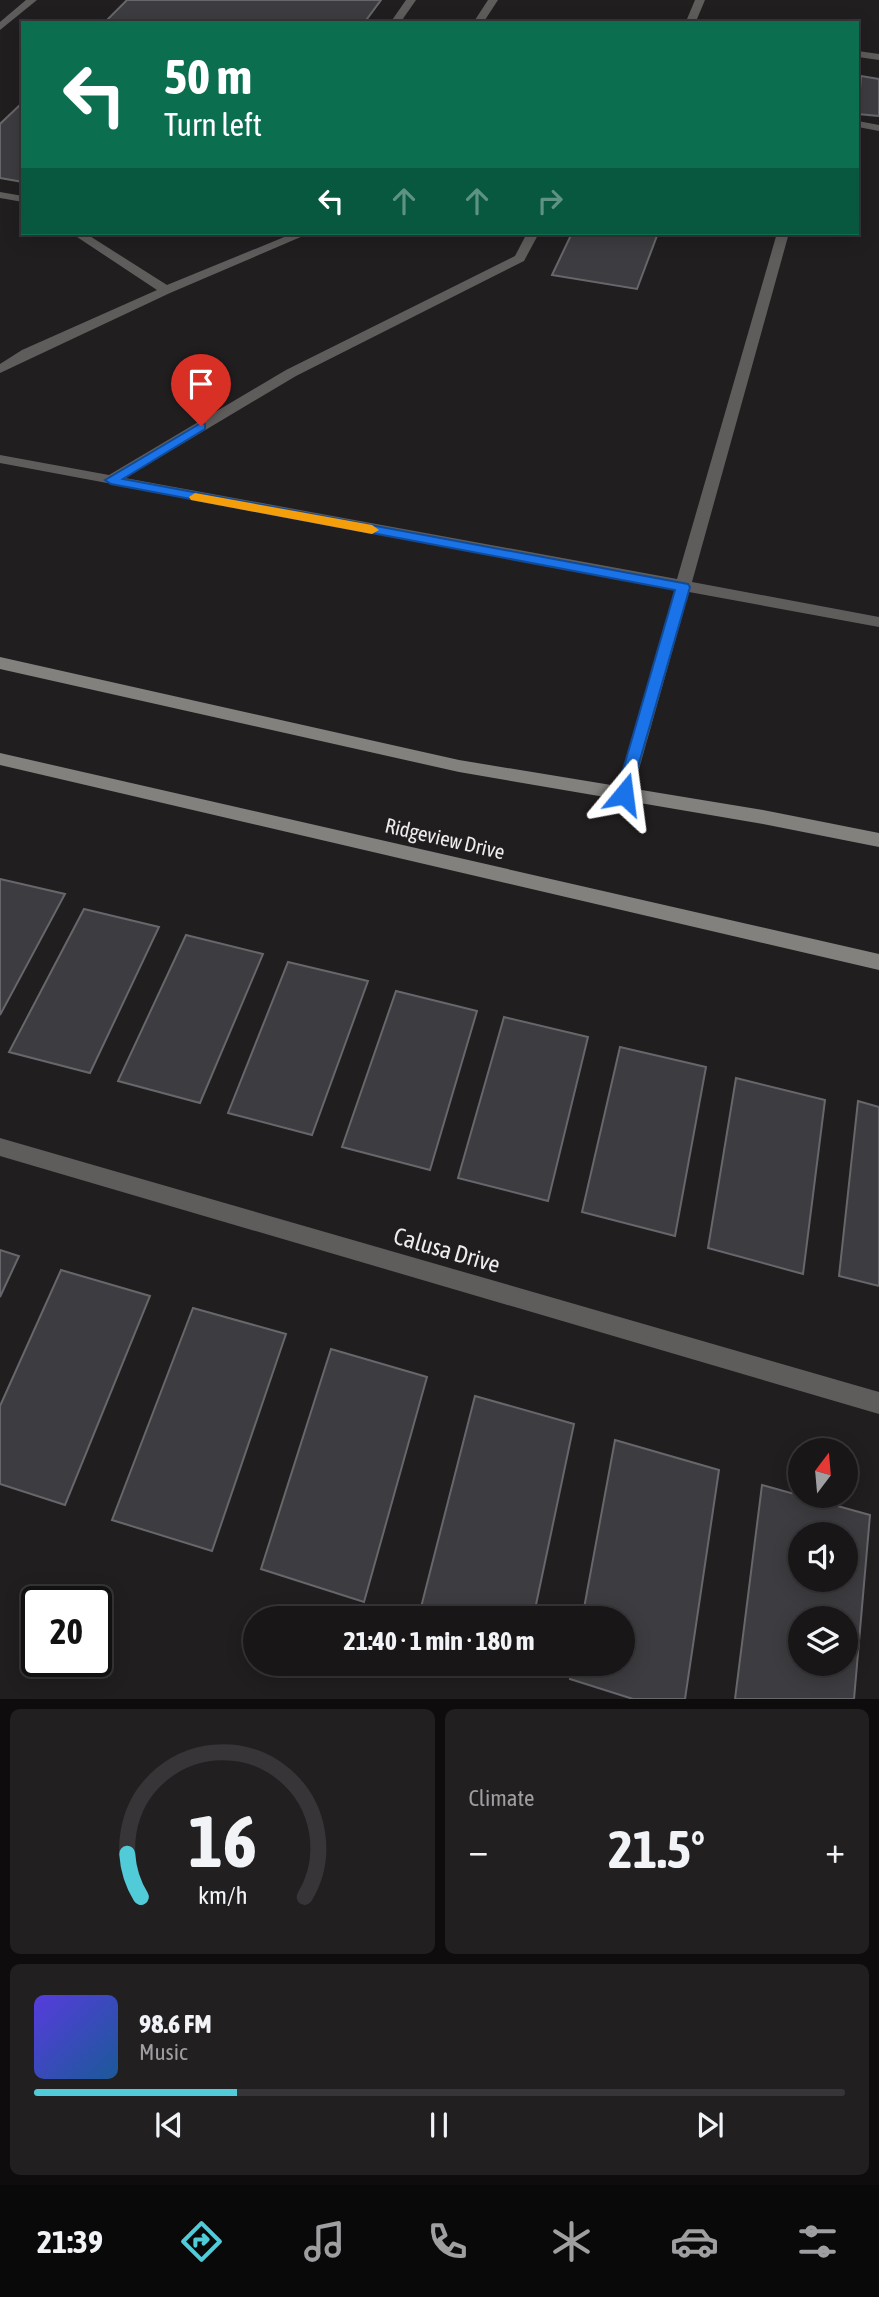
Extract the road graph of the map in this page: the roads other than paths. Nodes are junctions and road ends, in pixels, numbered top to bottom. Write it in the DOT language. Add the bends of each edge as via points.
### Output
graph roads {
  1 [pos="32,0"];
  2 [pos="411,0"];
  3 [pos="493,0"];
  4 [pos="699,0"];
  5 [pos="396,21"];
  6 [pos="479,21"];
  7 [pos="693,21"];
  8 [pos="0,27"];
  9 [pos="859,54"];
  10 [pos="879,57"];
  11 [pos="859,124"];
  12 [pos="879,128"];
  13 [pos="0,195"];
  14 [pos="21,199"];
  15 [pos="81,235"];
  16 [pos="299,235"];
  17 [pos="532,235"];
  18 [pos="782,235"];
  19 [pos="166,289"];
  20 [pos="0,369"];
  21 [pos="0,459"];
  22 [pos="111,480"];
  23 [pos="683,587"];
  24 [pos="879,622"];
  25 [pos="0,663"];
  26 [pos="0,759"];
  27 [pos="624,794"];
  28 [pos="879,840"];
  29 [pos="879,962"];
  30 [pos="0,1147"];
  31 [pos="879,1403"];
  1 -- 8 [label="street"];
  2 -- 5 [label="street"];
  3 -- 6 [label="street"];
  4 -- 7 [label="street"];
  9 -- 10 [label="street"];
  11 -- 12 [label="street"];
  13 -- 14 [label="street"];
  15 -- 19 [label="street"];
  16 -- 19 [label="street"];
  17 -- 22 [label="street" via="520,258 291,373"];
  18 -- 23 [label="street"];
  19 -- 20 [label="street" via="27,352"];
  21 -- 22 [label="street"];
  22 -- 23 [label="street"];
  23 -- 24 [label="street"];
  23 -- 27 [label="street"];
  25 -- 27 [label="main road" via="459,766"];
  26 -- 29 [label="main road, Ridgeview Drive"];
  27 -- 28 [label="main road"];
  30 -- 31 [label="street, Calusa Drive"];
}
